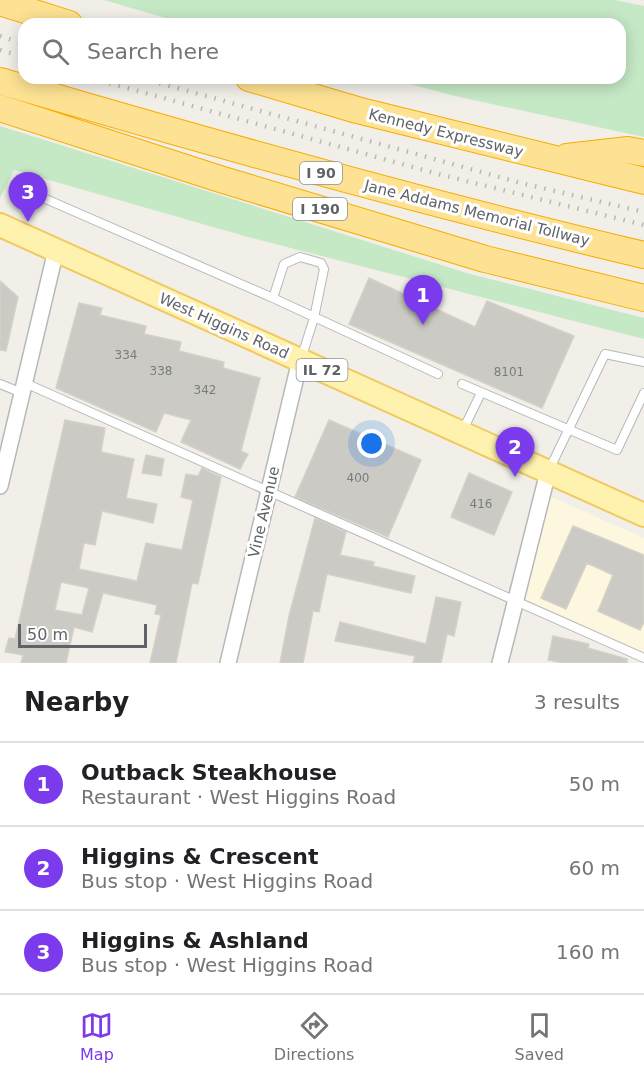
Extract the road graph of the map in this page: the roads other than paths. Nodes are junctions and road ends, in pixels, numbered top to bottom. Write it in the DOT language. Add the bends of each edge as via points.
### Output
graph roads {
  1 [pos="0,2"];
  2 [pos="50,18"];
  3 [pos="0,81"];
  4 [pos="269,84"];
  5 [pos="0,108"];
  6 [pos="644,153"];
  7 [pos="547,159"];
  8 [pos="644,181"];
  9 [pos="32,193"];
  10 [pos="0,225"];
  11 [pos="56,250"];
  12 [pos="644,255"];
  13 [pos="273,298"];
  14 [pos="644,298"];
  15 [pos="314,318"];
  16 [pos="300,360"];
  17 [pos="644,362"];
  18 [pos="438,374"];
  19 [pos="0,384"];
  20 [pos="462,384"];
  21 [pos="23,388"];
  22 [pos="481,393"];
  23 [pos="644,393"];
  24 [pos="569,431"];
  25 [pos="462,433"];
  26 [pos="548,472"];
  27 [pos="0,486"];
  28 [pos="269,493"];
  29 [pos="644,515"];
  30 [pos="516,600"];
  31 [pos="644,658"];
  32 [pos="228,663"];
  33 [pos="500,663"];
  1 -- 2 [label="highway"];
  3 -- 12 [label="highway, Jane Addams Memorial Tollway / I 90" via="287,164"];
  4 -- 7 [label="highway, Kennedy Expressway"];
  5 -- 14 [label="highway, I 190" via="485,259"];
  6 -- 7 [label="highway" via="628,150"];
  7 -- 8 [label="highway, Kennedy Expressway"];
  9 -- 13 [label="lane"];
  10 -- 11 [label="main road, West Higgins Road / IL 72"];
  11 -- 16 [label="main road, West Higgins Road / IL 72"];
  11 -- 21 [label="street"];
  13 -- 15 [label="lane"];
  13 -- 15 [label="lane" via="284,264 300,257 321,263 324,269"];
  15 -- 16 [label="lane"];
  15 -- 18 [label="lane"];
  16 -- 25 [label="main road, West Higgins Road / IL 72"];
  16 -- 28 [label="street, Vine Avenue"];
  17 -- 24 [label="lane" via="604,354"];
  19 -- 21 [label="lane"];
  20 -- 22 [label="lane"];
  21 -- 27 [label="street"];
  21 -- 28 [label="lane"];
  22 -- 24 [label="lane"];
  22 -- 25 [label="lane"];
  23 -- 24 [label="lane" via="617,450"];
  24 -- 26 [label="lane"];
  25 -- 26 [label="main road, West Higgins Road / IL 72"];
  26 -- 29 [label="main road, West Higgins Road / IL 72"];
  26 -- 30 [label="street"];
  28 -- 30 [label="lane"];
  28 -- 32 [label="street, Vine Avenue"];
  30 -- 31 [label="lane"];
  30 -- 33 [label="street"];
}
